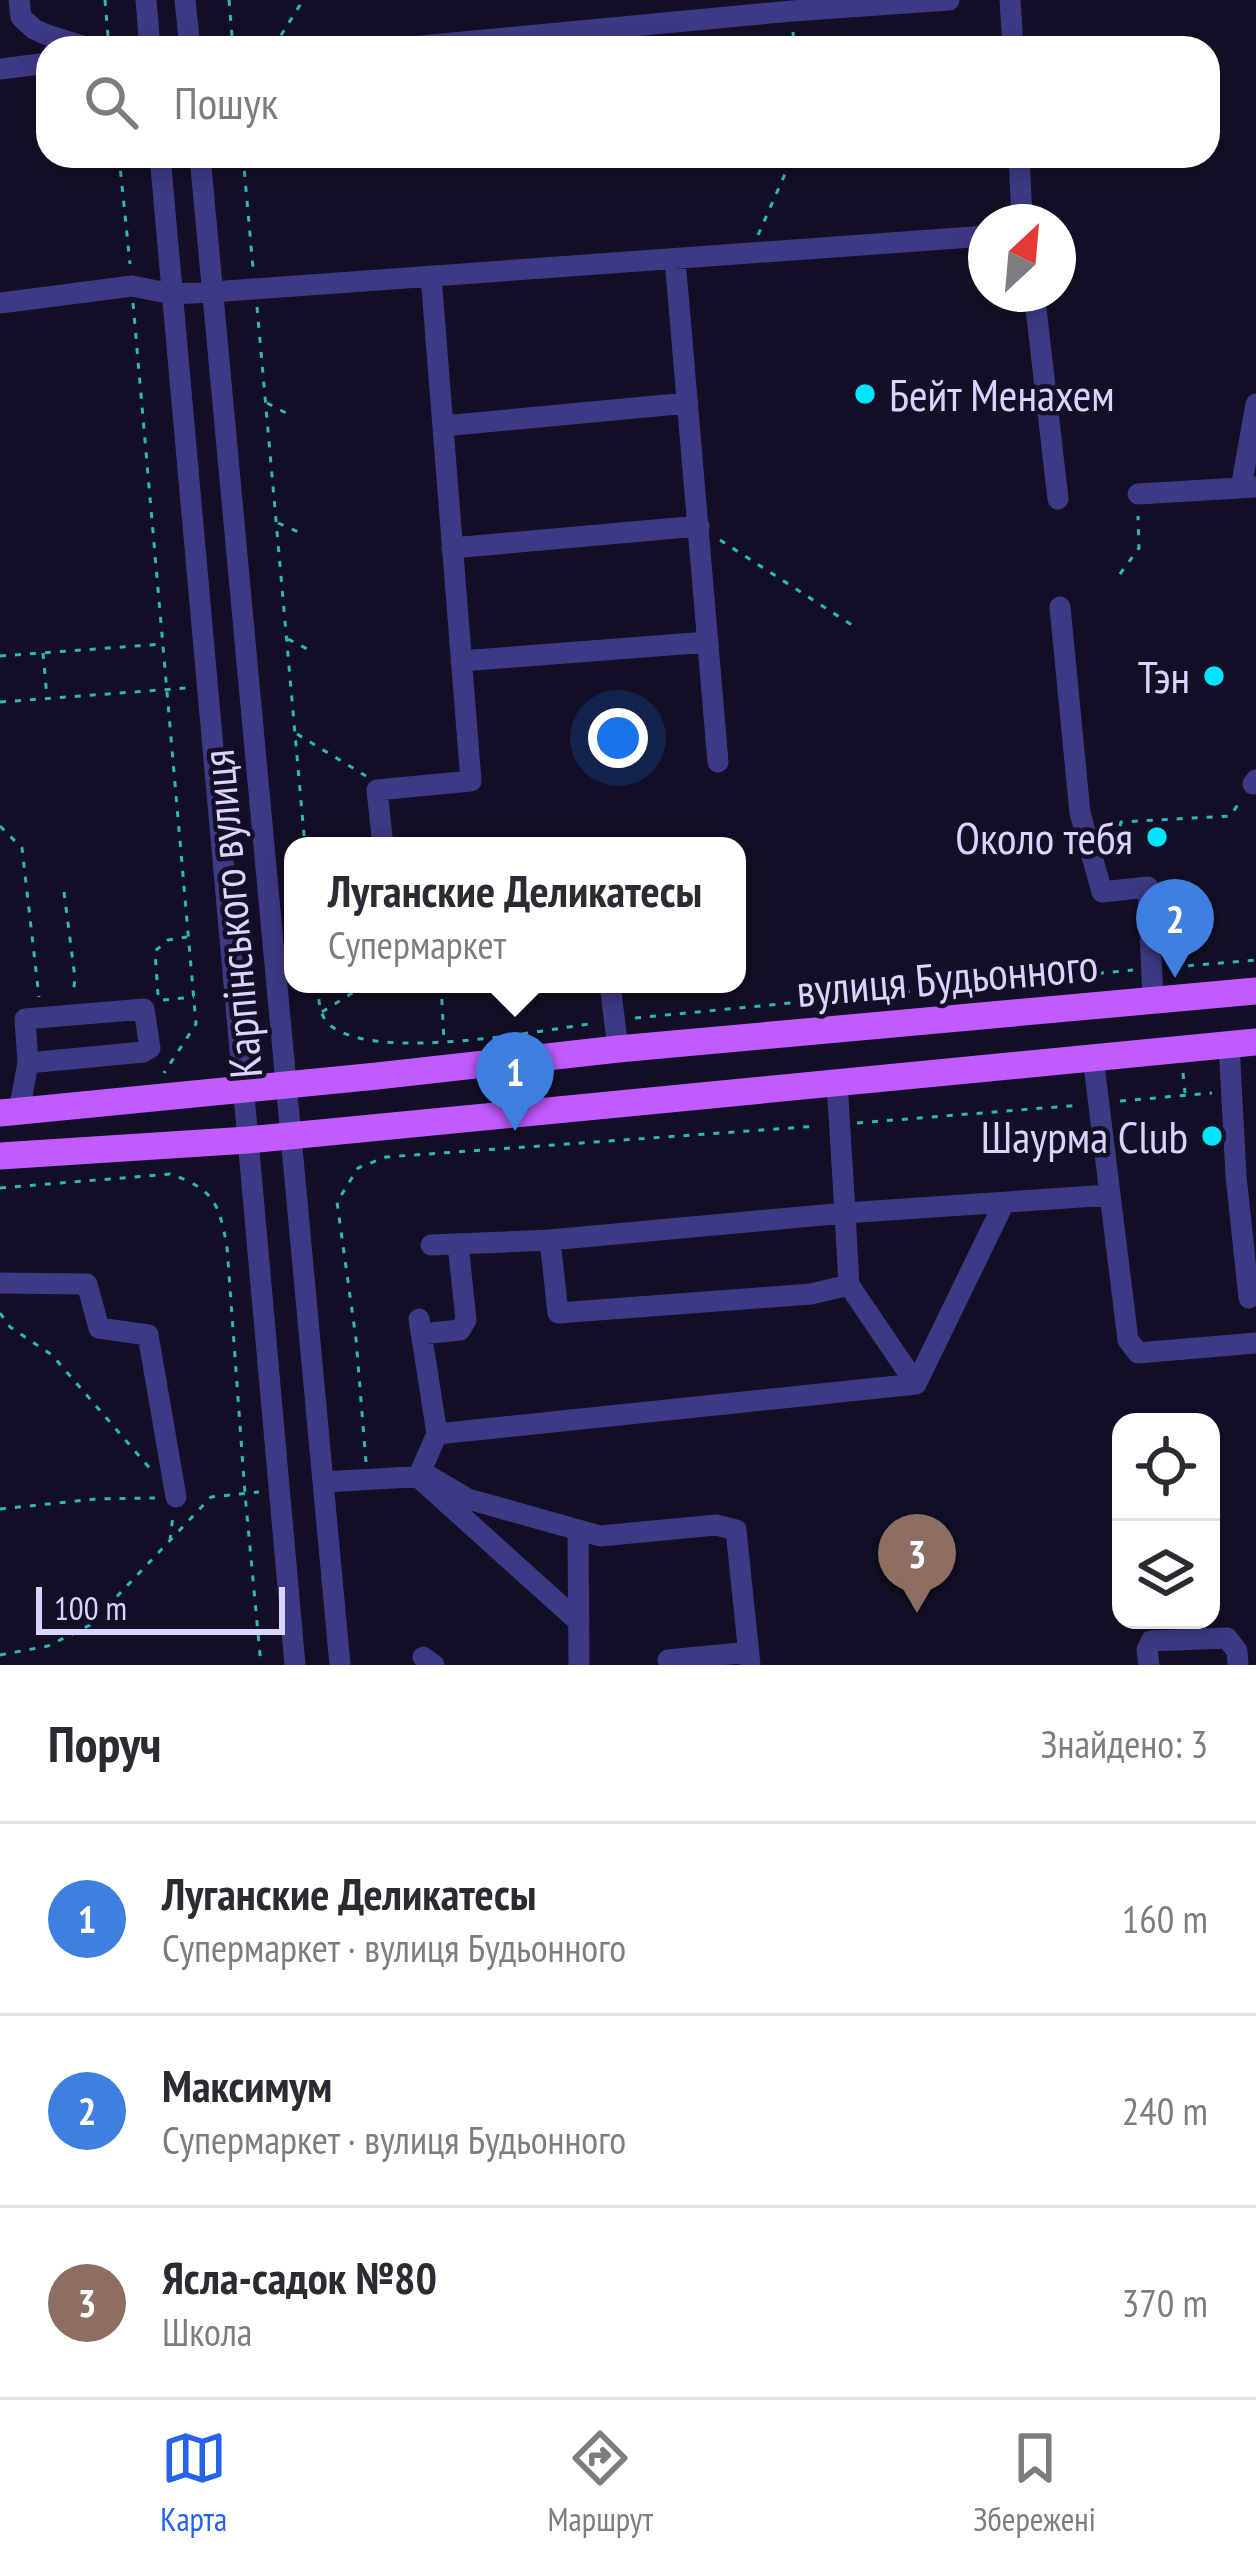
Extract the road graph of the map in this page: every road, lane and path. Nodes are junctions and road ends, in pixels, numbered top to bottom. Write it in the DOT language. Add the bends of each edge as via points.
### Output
graph roads {
  1 [pos="20,0"];
  2 [pos="105,0"];
  3 [pos="146,0"];
  4 [pos="185,0"];
  5 [pos="230,0"];
  6 [pos="301,0"];
  7 [pos="949,0"];
  8 [pos="1010,0"];
  9 [pos="54,36"];
  10 [pos="108,36"];
  11 [pos="149,36"];
  12 [pos="189,36"];
  13 [pos="232,36"];
  14 [pos="281,36"];
  15 [pos="526,36"];
  16 [pos="1012,36"];
  17 [pos="36,64"];
  18 [pos="0,69"];
  19 [pos="120,168"];
  20 [pos="161,168"];
  21 [pos="201,168"];
  22 [pos="244,168"];
  23 [pos="788,168"];
  24 [pos="1019,168"];
  25 [pos="1021,204"];
  26 [pos="968,237"];
  27 [pos="749,253"];
  28 [pos="675,259"];
  29 [pos="431,276"];
  30 [pos="132,286"];
  31 [pos="255,289"];
  32 [pos="212,292"];
  33 [pos="172,294"];
  34 [pos="0,303"];
  35 [pos="1036,312"];
  36 [pos="265,402"];
  37 [pos="688,403"];
  38 [pos="1256,404"];
  39 [pos="288,413"];
  40 [pos="443,426"];
  41 [pos="1248,488"];
  42 [pos="1138,494"];
  43 [pos="1058,499"];
  44 [pos="276,522"];
  45 [pos="699,526"];
  46 [pos="302,534"];
  47 [pos="452,548"];
  48 [pos="1120,574"];
  49 [pos="1060,608"];
  50 [pos="855,627"];
  51 [pos="286,639"];
  52 [pos="708,641"];
  53 [pos="164,644"];
  54 [pos="313,652"];
  55 [pos="43,653"];
  56 [pos="0,656"];
  57 [pos="461,661"];
  58 [pos="207,688"];
  59 [pos="169,689"];
  60 [pos="47,698"];
  61 [pos="0,702"];
  62 [pos="295,734"];
  63 [pos="718,762"];
  64 [pos="388,789"];
  65 [pos="1230,815"];
  66 [pos="0,826"];
  67 [pos="304,837"];
  68 [pos="382,837"];
  69 [pos="1112,857"];
  70 [pos="64,892"];
  71 [pos="189,937"];
  72 [pos="1256,961"];
  73 [pos="1152,968"];
  74 [pos="1256,991"];
  75 [pos="319,993"];
  76 [pos="352,993"];
  77 [pos="441,993"];
  78 [pos="611,993"];
  79 [pos="1154,1000"];
  80 [pos="72,1001"];
  81 [pos="159,1001"];
  82 [pos="40,1004"];
  83 [pos="320,1013"];
  84 [pos="614,1020"];
  85 [pos="444,1041"];
  86 [pos="1243,1043"];
  87 [pos="157,1047"];
  88 [pos="618,1049"];
  89 [pos="1093,1058"];
  90 [pos="28,1063"];
  91 [pos="167,1069"];
  92 [pos="161,1078"];
  93 [pos="837,1082"];
  94 [pos="286,1085"];
  95 [pos="243,1089"];
  96 [pos="1232,1091"];
  97 [pos="1101,1092"];
  98 [pos="10,1112"];
  99 [pos="842,1124"];
  100 [pos="291,1135"];
  101 [pos="248,1139"];
  102 [pos="0,1156"];
  103 [pos="0,1188"];
  104 [pos="1110,1195"];
  105 [pos="1004,1203"];
  106 [pos="845,1213"];
  107 [pos="550,1240"];
  108 [pos="458,1244"];
  109 [pos="431,1245"];
  110 [pos="0,1283"];
  111 [pos="849,1285"];
  112 [pos="1249,1298"];
  113 [pos="0,1313"];
  114 [pos="1256,1343"];
  115 [pos="916,1384"];
  116 [pos="437,1435"];
  117 [pos="418,1477"];
  118 [pos="367,1480"];
  119 [pos="323,1482"];
  120 [pos="279,1490"];
  121 [pos="245,1494"];
  122 [pos="211,1496"];
  123 [pos="176,1497"];
  124 [pos="0,1508"];
  125 [pos="578,1532"];
  126 [pos="170,1543"];
  127 [pos="579,1622"];
  128 [pos="0,1655"];
  129 [pos="750,1658"];
  130 [pos="668,1660"];
  131 [pos="261,1665"];
  132 [pos="295,1665"];
  133 [pos="340,1665"];
  134 [pos="579,1665"];
  135 [pos="1149,1665"];
  136 [pos="1238,1665"];
  1 -- 9 [label="street" via="21,17"];
  2 -- 10 [label="path"];
  3 -- 11 [label="street"];
  4 -- 12 [label="street"];
  5 -- 13 [label="path"];
  6 -- 14 [label="path"];
  7 -- 15 [label="street"];
  8 -- 16 [label="street"];
  17 -- 18 [label="street"];
  19 -- 30 [label="path"];
  20 -- 33 [label="street, Карпінського вулиця"];
  21 -- 32 [label="street, Карпінського вулиця"];
  22 -- 31 [label="path"];
  23 -- 27 [label="path"];
  24 -- 25 [label="street"];
  26 -- 27 [label="street"];
  27 -- 28 [label="street"];
  28 -- 29 [label="street"];
  28 -- 37 [label="street"];
  29 -- 31 [label="street"];
  29 -- 40 [label="street"];
  30 -- 33 [label="street"];
  30 -- 34 [label="street"];
  30 -- 53 [label="path"];
  31 -- 32 [label="street"];
  31 -- 36 [label="path"];
  32 -- 33 [label="street"];
  32 -- 94 [label="street, Карпінського вулиця"];
  33 -- 58 [label="street, Карпінського вулиця"];
  35 -- 43 [label="street"];
  36 -- 39 [label="path"];
  36 -- 44 [label="path"];
  37 -- 40 [label="street"];
  37 -- 45 [label="street"];
  38 -- 41 [label="street"];
  40 -- 47 [label="street"];
  41 -- 42 [label="street"];
  42 -- 48 [label="path" via="1139,548"];
  44 -- 46 [label="path"];
  44 -- 51 [label="path"];
  45 -- 47 [label="street"];
  45 -- 50 [label="path"];
  45 -- 52 [label="street"];
  47 -- 57 [label="street"];
  49 -- 73 [label="street" via="1080,814 1102,892 1148,887"];
  51 -- 54 [label="path"];
  51 -- 62 [label="path"];
  52 -- 57 [label="street"];
  52 -- 63 [label="street"];
  53 -- 55 [label="path"];
  53 -- 59 [label="path"];
  55 -- 56 [label="path"];
  55 -- 60 [label="path"];
  57 -- 64 [label="street" via="471,781"];
  58 -- 59 [label="path"];
  58 -- 95 [label="street, Карпінського вулиця"];
  59 -- 60 [label="path"];
  59 -- 71 [label="path"];
  60 -- 61 [label="path"];
  62 -- 64 [label="path"];
  62 -- 67 [label="path"];
  64 -- 68 [label="street" via="376,790"];
  65 -- 69 [label="path" via="1121,822"];
  66 -- 82 [label="path" via="22,848"];
  70 -- 80 [label="path"];
  71 -- 81 [label="path" via="155,952"];
  71 -- 91 [label="path" via="196,1024"];
  72 -- 73 [label="path"];
  73 -- 79 [label="street"];
  73 -- 84 [label="path"];
  74 -- 79 [label="main road, вулиця Будьонного"];
  75 -- 83 [label="path"];
  76 -- 83 [label="path"];
  77 -- 85 [label="path"];
  78 -- 84 [label="street"];
  79 -- 88 [label="main road, вулиця Будьонного"];
  83 -- 85 [label="path" via="356,1039"];
  84 -- 85 [label="path"];
  84 -- 88 [label="street"];
  86 -- 89 [label="main road, вулиця Будьонного"];
  86 -- 96 [label="street"];
  87 -- 90 [label="street" via="146,1064"];
  87 -- 90 [label="street" via="144,1009 25,1019"];
  87 -- 91 [label="path"];
  88 -- 94 [label="main road, вулиця Будьонного"];
  89 -- 93 [label="main road, вулиця Будьонного"];
  89 -- 97 [label="street"];
  90 -- 98 [label="street"];
  91 -- 92 [label="path"];
  93 -- 99 [label="street"];
  93 -- 100 [label="main road, вулиця Будьонного"];
  94 -- 95 [label="main road, вулиця Будьонного"];
  94 -- 100 [label="street, Карпінського вулиця"];
  95 -- 98 [label="main road, вулиця Будьонного"];
  95 -- 101 [label="street, Карпінського вулиця"];
  96 -- 97 [label="path"];
  96 -- 112 [label="street"];
  97 -- 99 [label="path"];
  97 -- 104 [label="street"];
  99 -- 106 [label="street"];
  99 -- 118 [label="path" via="386,1156 358,1168 337,1202"];
  100 -- 101 [label="main road, вулиця Будьонного"];
  100 -- 119 [label="street, Карпінського вулиця"];
  101 -- 102 [label="main road, вулиця Будьонного"];
  101 -- 120 [label="street, Карпінського вулиця"];
  103 -- 121 [label="path" via="170,1174 210,1194 227,1246"];
  104 -- 105 [label="street"];
  104 -- 114 [label="street" via="1128,1340 1138,1353"];
  105 -- 106 [label="street"];
  105 -- 115 [label="street"];
  106 -- 107 [label="street"];
  106 -- 111 [label="street"];
  107 -- 108 [label="street"];
  107 -- 111 [label="street" via="558,1313"];
  108 -- 109 [label="street"];
  108 -- 116 [label="street" via="466,1320 460,1330 420,1327"];
  110 -- 123 [label="street" via="87,1284 99,1328 148,1335"];
  111 -- 115 [label="street"];
  113 -- 123 [label="path" via="52,1355"];
  115 -- 116 [label="street"];
  116 -- 117 [label="street"];
  117 -- 118 [label="street"];
  117 -- 125 [label="street"];
  117 -- 127 [label="street"];
  118 -- 119 [label="street"];
  119 -- 133 [label="street, Карпінського вулиця"];
  120 -- 121 [label="path"];
  120 -- 132 [label="street, Карпінського вулиця"];
  121 -- 122 [label="path"];
  121 -- 131 [label="path"];
  122 -- 123 [label="path"];
  122 -- 126 [label="path"];
  123 -- 124 [label="path"];
  123 -- 126 [label="path"];
  125 -- 127 [label="street"];
  125 -- 129 [label="street" via="736,1529"];
  126 -- 128 [label="path" via="90,1625 48,1646"];
  127 -- 134 [label="street"];
  129 -- 130 [label="street"];
  135 -- 136 [label="street" via="1150,1641 1227,1638"];
}
